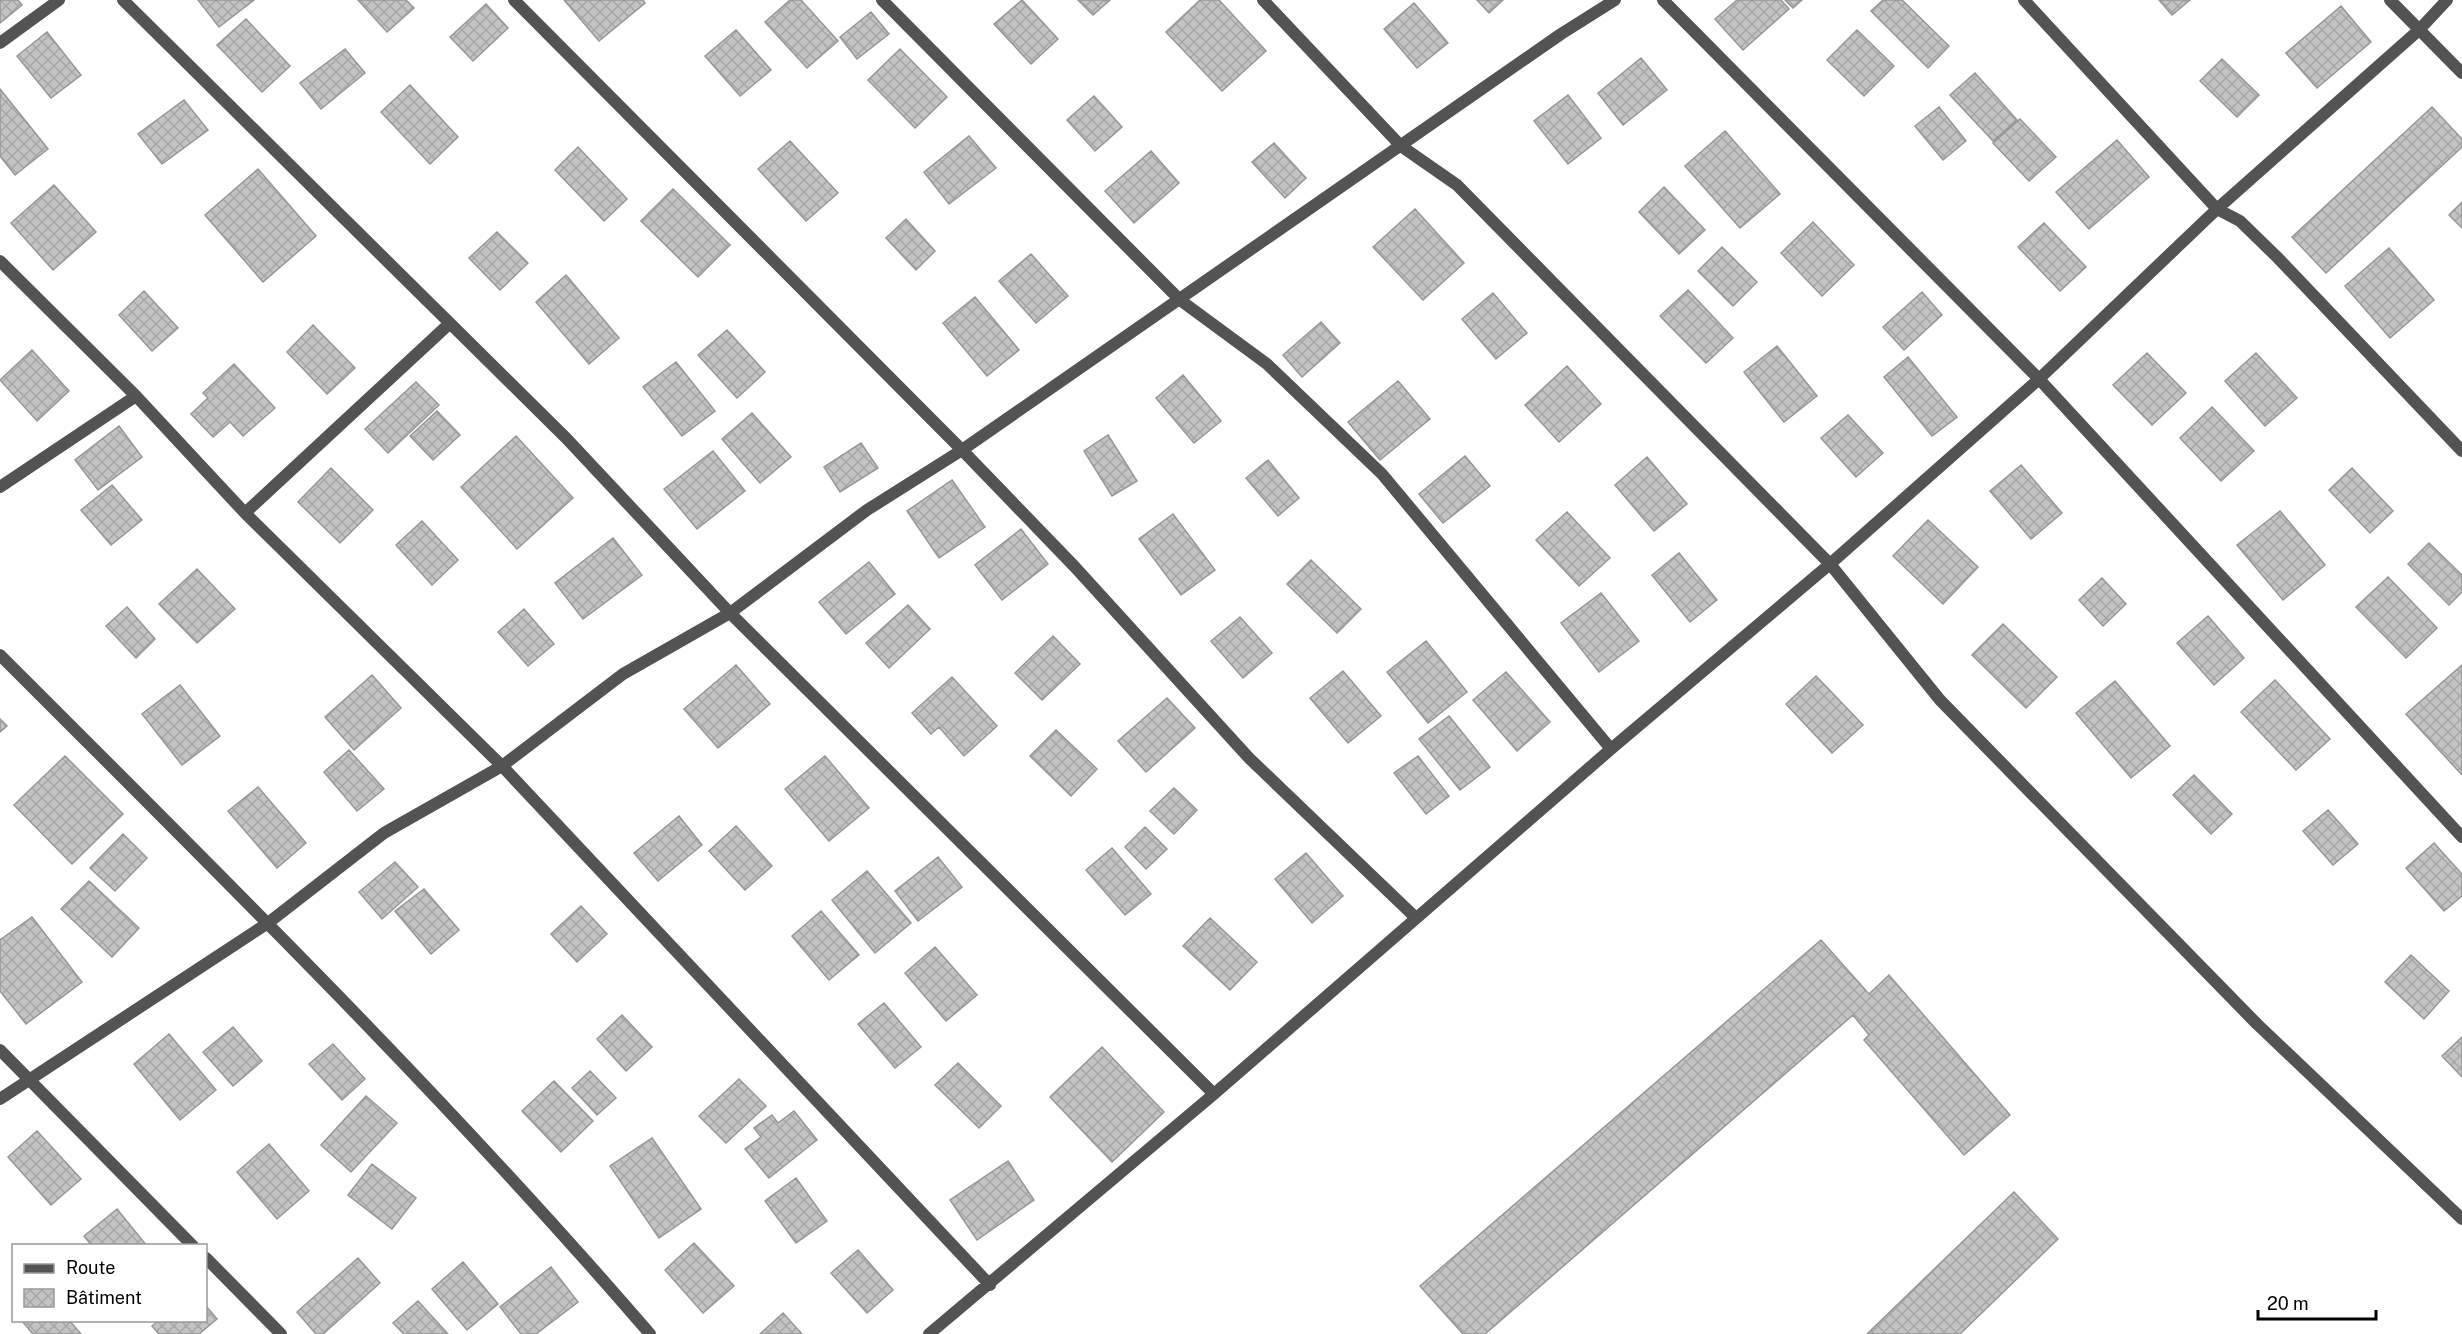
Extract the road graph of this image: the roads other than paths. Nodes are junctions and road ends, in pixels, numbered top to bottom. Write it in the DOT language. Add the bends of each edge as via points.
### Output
graph roads {
  1 [pos="59,0"];
  2 [pos="123,0"];
  3 [pos="514,0"];
  4 [pos="882,0"];
  5 [pos="1263,0"];
  6 [pos="1615,0"];
  7 [pos="1663,0"];
  8 [pos="2024,0"];
  9 [pos="2390,0"];
  10 [pos="2447,0"];
  11 [pos="2419,30"];
  12 [pos="0,43"];
  13 [pos="2462,73"];
  14 [pos="1401,146"];
  15 [pos="2217,209"];
  16 [pos="0,261"];
  17 [pos="1180,300"];
  18 [pos="449,324"];
  19 [pos="2038,379"];
  20 [pos="136,396"];
  21 [pos="962,450"];
  22 [pos="2462,451"];
  23 [pos="0,488"];
  24 [pos="245,513"];
  25 [pos="1830,564"];
  26 [pos="730,613"];
  27 [pos="0,655"];
  28 [pos="1611,749"];
  29 [pos="501,766"];
  30 [pos="2462,837"];
  31 [pos="1415,917"];
  32 [pos="267,922"];
  33 [pos="0,1050"];
  34 [pos="28,1079"];
  35 [pos="1214,1094"];
  36 [pos="0,1099"];
  37 [pos="2462,1219"];
  38 [pos="192,1244"];
  39 [pos="207,1259"];
  40 [pos="990,1285"];
  41 [pos="281,1334"];
  42 [pos="650,1334"];
  43 [pos="929,1334"];
  1 -- 12 [label="street"];
  2 -- 18 [label="street"];
  3 -- 21 [label="street"];
  4 -- 17 [label="street"];
  5 -- 14 [label="street"];
  6 -- 14 [label="street"];
  7 -- 19 [label="street"];
  8 -- 15 [label="street"];
  9 -- 11 [label="street"];
  10 -- 11 [label="street"];
  11 -- 13 [label="street"];
  11 -- 15 [label="street"];
  14 -- 17 [label="street"];
  14 -- 25 [label="street" via="1457,185"];
  15 -- 19 [label="street"];
  15 -- 22 [label="street" via="2240,221 2263,243"];
  16 -- 20 [label="street"];
  17 -- 21 [label="street"];
  17 -- 28 [label="street" via="1267,364 1382,474"];
  18 -- 24 [label="street"];
  18 -- 26 [label="street" via="567,439"];
  19 -- 25 [label="street"];
  19 -- 30 [label="street"];
  20 -- 23 [label="street"];
  20 -- 24 [label="street"];
  21 -- 26 [label="street" via="867,510"];
  21 -- 31 [label="street" via="1249,758"];
  24 -- 29 [label="street"];
  25 -- 28 [label="street"];
  25 -- 37 [label="street" via="1948,708 2257,1024"];
  26 -- 29 [label="street" via="623,674"];
  26 -- 35 [label="street"];
  27 -- 32 [label="street"];
  28 -- 31 [label="street"];
  29 -- 32 [label="street" via="384,833"];
  29 -- 40 [label="street"];
  31 -- 35 [label="street"];
  32 -- 34 [label="street"];
  32 -- 42 [label="street" via="557,1226"];
  33 -- 34 [label="street"];
  34 -- 36 [label="street"];
  34 -- 38 [label="street"];
  35 -- 40 [label="street"];
  39 -- 41 [label="street"];
  40 -- 43 [label="street"];
}
